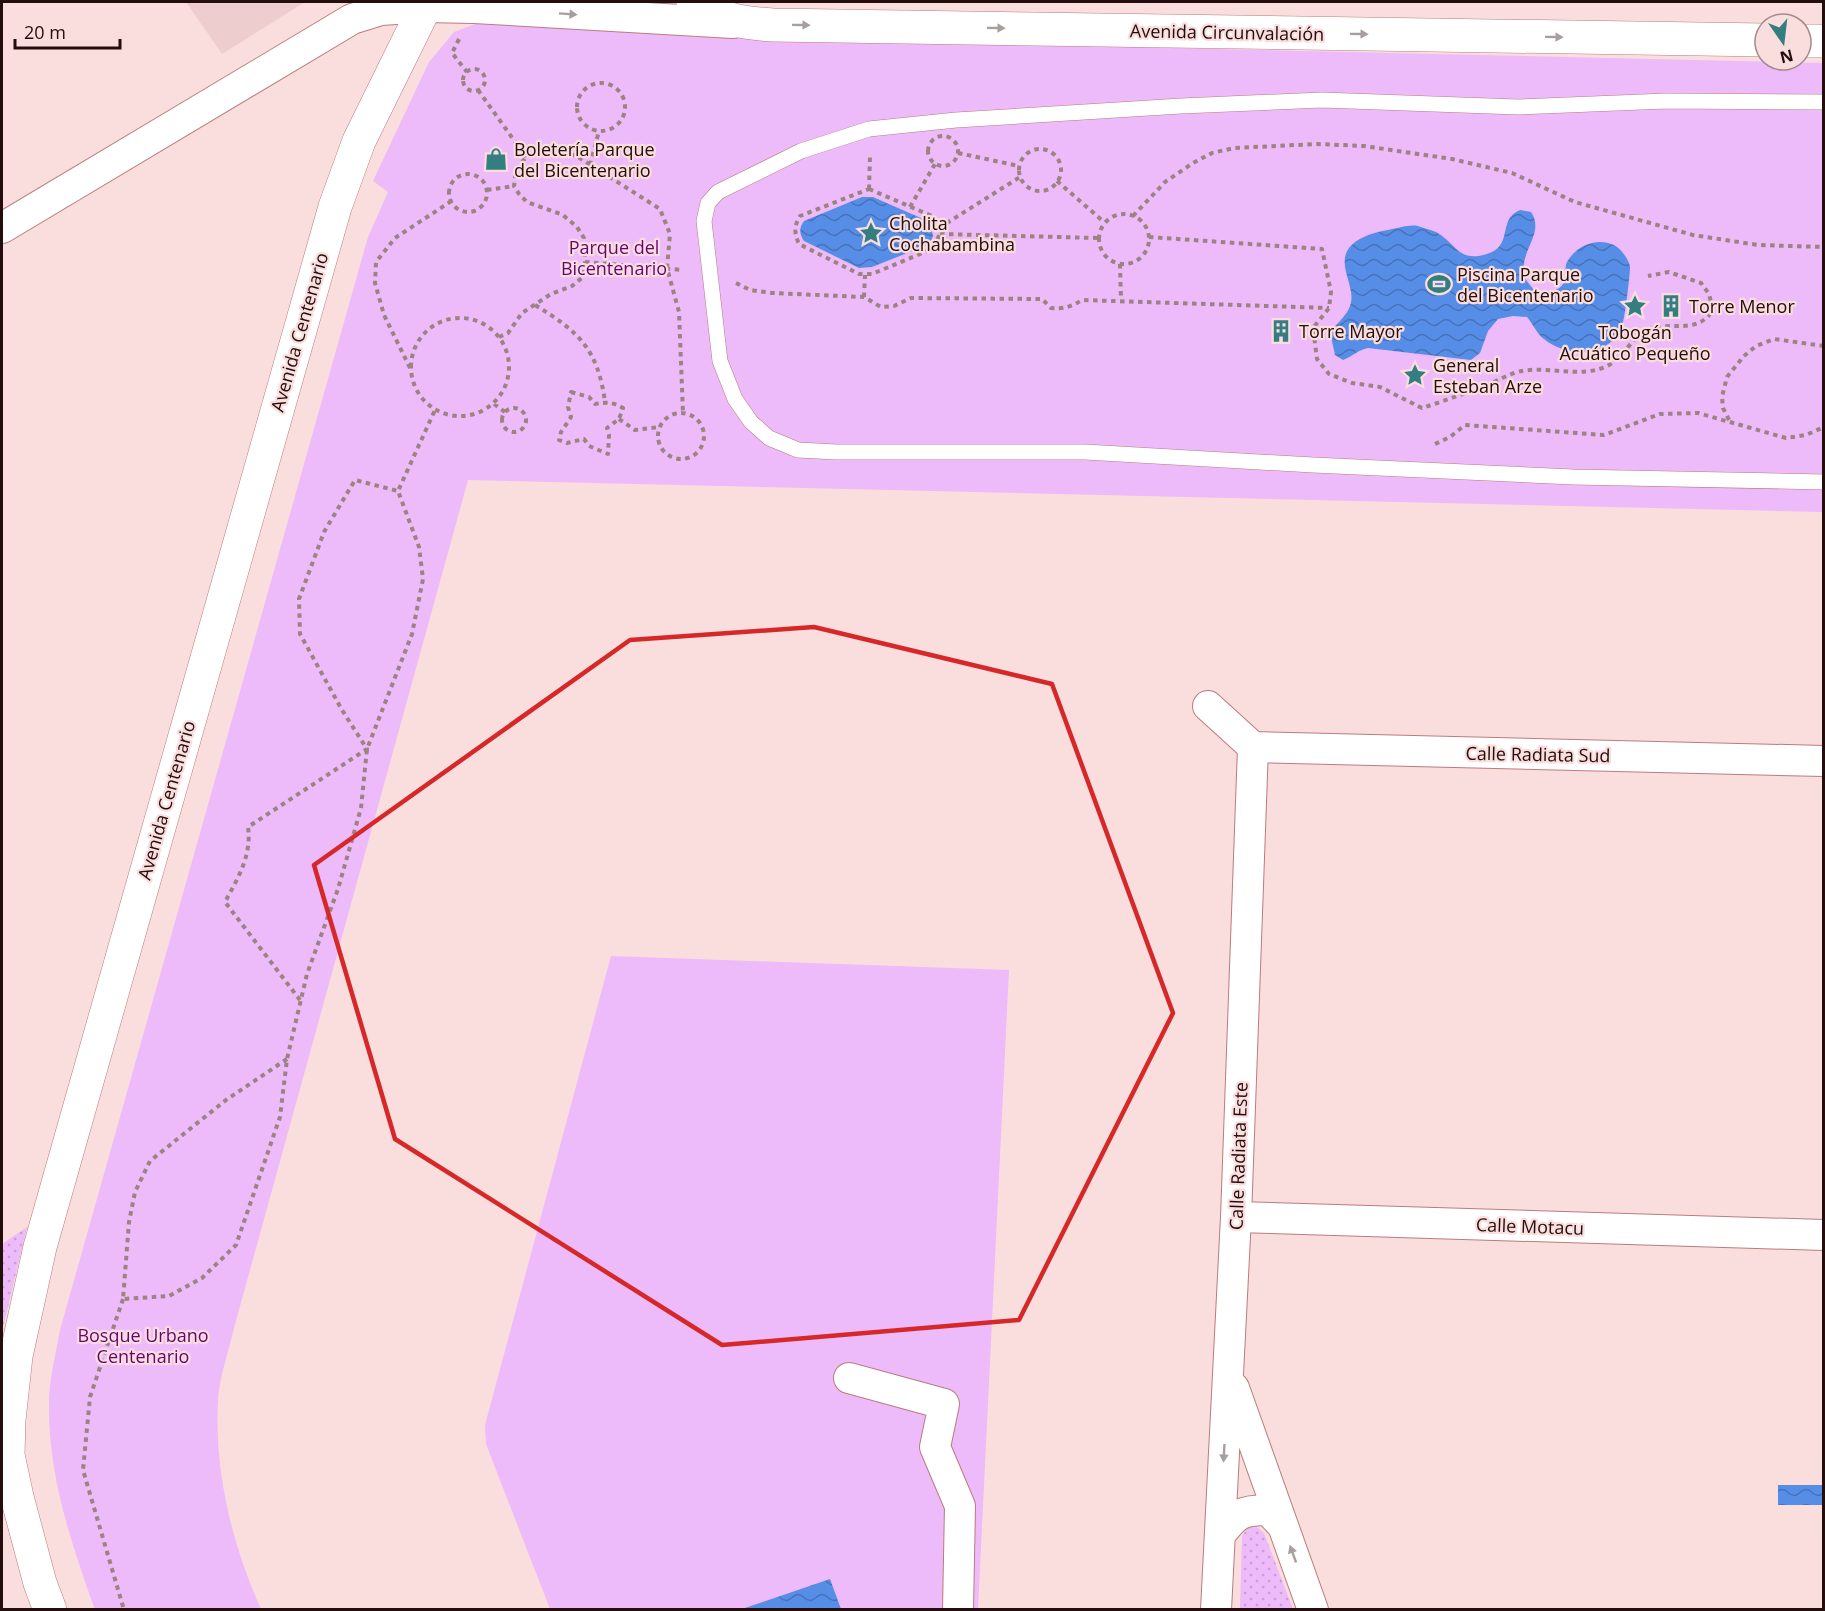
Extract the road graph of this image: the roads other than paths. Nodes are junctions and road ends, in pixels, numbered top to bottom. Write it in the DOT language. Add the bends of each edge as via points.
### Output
graph roads {
  1 [pos="693,2"];
  2 [pos="428,3"];
  3 [pos="742,23"];
  4 [pos="1753,40"];
  5 [pos="1824,102"];
  6 [pos="2,228"];
  7 [pos="1824,482"];
  8 [pos="1208,706"];
  9 [pos="1252,747"];
  10 [pos="1824,761"];
  11 [pos="1236,1217"];
  12 [pos="1824,1235"];
  13 [pos="1228,1374"];
  14 [pos="849,1378"];
  15 [pos="5,1455"];
  16 [pos="1283,1526"];
  17 [pos="1220,1535"];
  18 [pos="50,1610"];
  19 [pos="958,1610"];
  20 [pos="1216,1610"];
  21 [pos="1313,1610"];
  1 -- 3 [label="main road, Avenida Circunvalación"];
  2 -- 3 [label="street, one-way"];
  2 -- 6 [label="street" via="352,19"];
  2 -- 15 [label="main road, Avenida Centenario" via="359,141 335,207 40,1247 16,1356"];
  3 -- 4 [label="main road, Avenida Circunvalación, one-way"];
  5 -- 7 [label="lane" via="1666,101 1518,107 1310,101 1015,116 869,129 801,151 718,192 708,203 704,221 720,361 735,399 751,422 769,438 798,450 1085,452 1562,476"];
  8 -- 9 [label="street"];
  9 -- 10 [label="street, Calle Radiata Sud"];
  9 -- 11 [label="street, Calle Radiata Este"];
  11 -- 12 [label="street, Calle Motacu"];
  11 -- 13 [label="street, Calle Radiata Este"];
  13 -- 16 [label="street, Calle Radiata Este"];
  13 -- 17 [label="street, one-way"];
  14 -- 19 [label="street" via="944,1404 935,1447 960,1506"];
  15 -- 18 [label="main road, Avenida Centenario"];
  16 -- 17 [label="street" via="1268,1510 1250,1510 1233,1518"];
  21 -- 16 [label="street, Calle Radiata Este, one-way"];
  17 -- 20 [label="street"];
}
